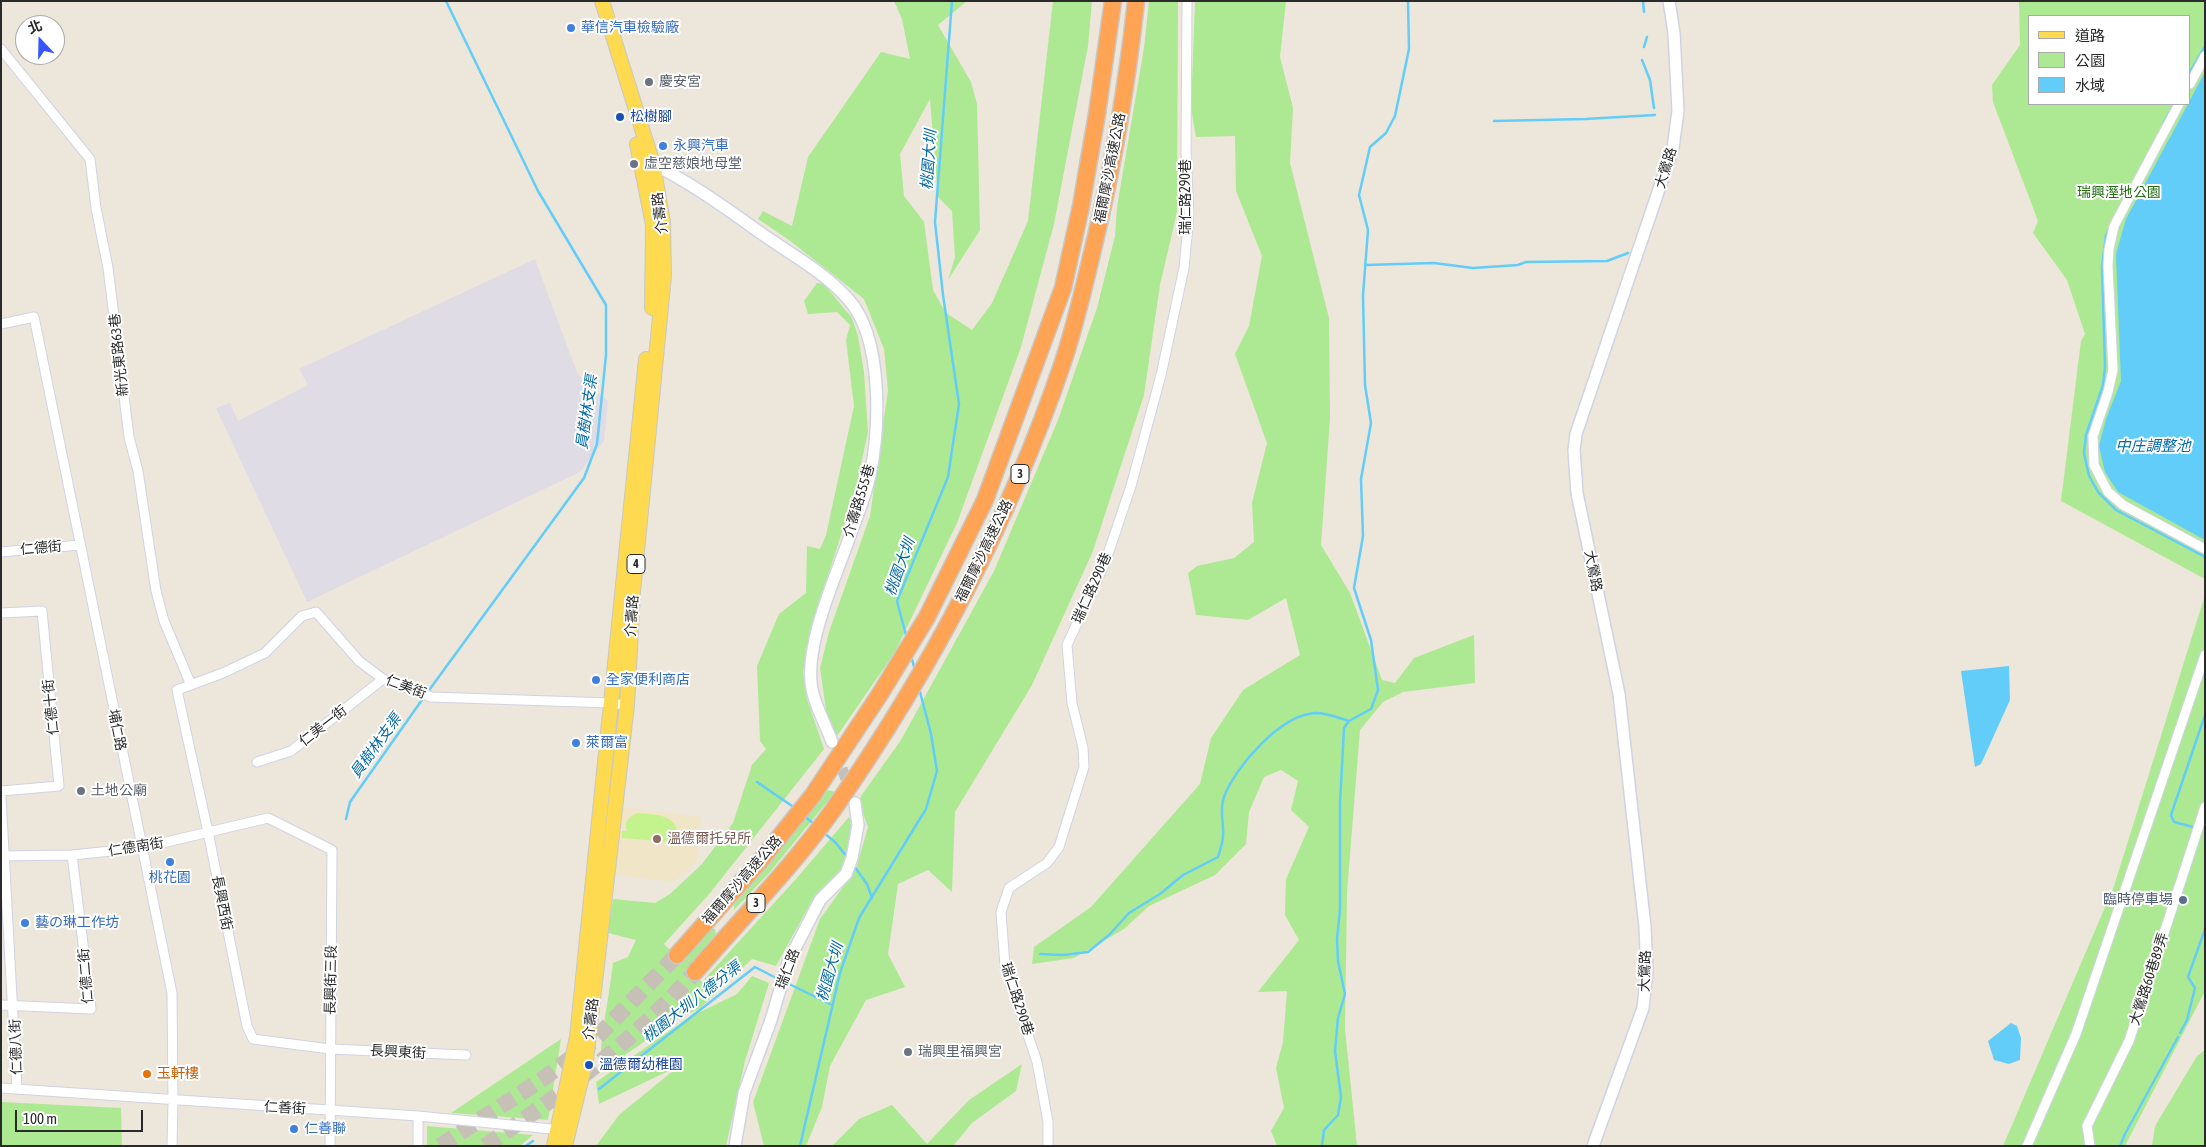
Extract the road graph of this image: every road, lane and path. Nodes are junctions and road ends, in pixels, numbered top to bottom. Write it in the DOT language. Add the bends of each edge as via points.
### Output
graph roads {
  1 [pos="595,1"];
  2 [pos="602,1"];
  3 [pos="1113,1"];
  4 [pos="1136,1"];
  5 [pos="1187,1"];
  6 [pos="1669,1"];
  7 [pos="1,49"];
  8 [pos="2205,56"];
  9 [pos="2191,82"];
  10 [pos="2178,105"];
  11 [pos="647,161"];
  12 [pos="1,324"];
  13 [pos="80,545"];
  14 [pos="2205,549"];
  15 [pos="1,552"];
  16 [pos="1,613"];
  17 [pos="2205,655"];
  18 [pos="382,679"];
  19 [pos="192,685"];
  20 [pos="177,690"];
  21 [pos="610,703"];
  22 [pos="626,706"];
  23 [pos="832,742"];
  24 [pos="257,762"];
  25 [pos="1,791"];
  26 [pos="1,797"];
  27 [pos="855,803"];
  28 [pos="2205,807"];
  29 [pos="208,832"];
  30 [pos="141,848"];
  31 [pos="332,850"];
  32 [pos="72,855"];
  33 [pos="3,856"];
  34 [pos="715,912"];
  35 [pos="732,930"];
  36 [pos="677,955"];
  37 [pos="695,972"];
  38 [pos="1,1005"];
  39 [pos="14,1006"];
  40 [pos="330,1049"];
  41 [pos="466,1055"];
  42 [pos="1,1088"];
  43 [pos="17,1088"];
  44 [pos="173,1101"];
  45 [pos="331,1110"];
  46 [pos="418,1116"];
  47 [pos="564,1130"];
  48 [pos="172,1146"];
  49 [pos="330,1146"];
  50 [pos="418,1146"];
  51 [pos="554,1146"];
  52 [pos="565,1146"];
  53 [pos="735,1146"];
  54 [pos="1048,1146"];
  55 [pos="1593,1146"];
  56 [pos="2026,1146"];
  57 [pos="2090,1146"];
  1 -- 11 [label="main road, 介壽路 / 4"];
  2 -- 11 [label="main road, 介壽路 / 4"];
  3 -- 34 [label="highway, 福爾摩沙高速公路 / 3" via="1081,206 1063,288 986,500 928,617 880,694 800,812"];
  4 -- 35 [label="highway, 福爾摩沙高速公路 / 3" via="1121,120 1085,284 1062,364 1006,511 937,646 888,724 818,828"];
  5 -- 54 [label="street, 瑞仁路290巷" via="1189,215 1184,268 1161,375 1131,486 1105,563 1067,645 1072,703 1084,748 1084,767 1059,847 1048,863 1009,888 1001,912 1005,966 1037,1062 1048,1122"];
  6 -- 55 [label="street, 大鶯路" via="1678,111 1673,148 1576,434 1574,450 1577,493 1619,694 1647,970 1643,1008"];
  7 -- 19 [label="street, 新光東路63巷" via="90,159 108,268 129,437 138,471 156,592 164,621"];
  8 -- 9 [label="street"];
  10 -- 14 [label="street" via="2114,226 2108,266 2113,370 2093,436 2094,464 2108,492 2123,505"];
  11 -- 21 [label="main road, 介壽路 / 4" via="653,225 653,297"];
  11 -- 22 [label="main road, 介壽路 / 4" via="663,222 664,276"];
  11 -- 23 [label="street, 介壽路555巷" via="703,193 818,271 850,301 869,343 877,395 870,476 825,606 812,655 812,689"];
  12 -- 13 [label="street, 埔仁路" via="34,317"];
  13 -- 15 [label="street, 仁德街"];
  13 -- 30 [label="street, 埔仁路"];
  16 -- 25 [label="street, 仁德十街" via="42,610 59,786"];
  17 -- 56 [label="street" via="2076,1034"];
  18 -- 19 [label="street, 仁美街" via="360,661 316,612 302,616 264,653"];
  18 -- 21 [label="street, 仁美街" via="426,695"];
  18 -- 24 [label="street, 仁美一街" via="291,751"];
  19 -- 20 [label="street, 仁美街"];
  20 -- 29 [label="street, 長興西街"];
  21 -- 22 [label="street, 仁美街"];
  21 -- 47 [label="main road, 介壽路 / 4" via="595,881 578,1038"];
  22 -- 47 [label="main road, 介壽路 / 4" via="586,1060"];
  26 -- 33 [label="street, 仁德八街"];
  27 -- 53 [label="street, 瑞仁路" via="858,825 852,858 846,874 820,900 788,962 744,1092"];
  28 -- 57 [label="street, 大鶯路60巷89弄" via="2129,1041 2087,1126"];
  29 -- 30 [label="street, 仁德南街"];
  29 -- 31 [label="street, 仁德南街" via="268,818"];
  29 -- 40 [label="street, 長興西街" via="247,1026 253,1039"];
  30 -- 32 [label="street, 仁德南街"];
  30 -- 44 [label="street, 埔仁路" via="172,993"];
  31 -- 40 [label="street, 長興街三段"];
  32 -- 33 [label="street, 仁德南街"];
  32 -- 39 [label="street, 仁德二街" via="92,1009"];
  33 -- 39 [label="street, 仁德八街"];
  34 -- 35 [label="highway"];
  34 -- 36 [label="highway, 福爾摩沙高速公路 / 3"];
  35 -- 37 [label="highway, 福爾摩沙高速公路 / 3"];
  38 -- 39 [label="street, 仁德二街"];
  39 -- 43 [label="street, 仁德八街"];
  40 -- 41 [label="street, 長興東街"];
  40 -- 45 [label="street, 長興街三段"];
  42 -- 43 [label="street, 仁善街"];
  43 -- 44 [label="street, 仁善街"];
  44 -- 45 [label="street, 仁善街"];
  44 -- 48 [label="street, 埔仁路"];
  45 -- 46 [label="street, 仁善街"];
  45 -- 49 [label="street, 長興街三段"];
  46 -- 47 [label="street, 仁善街"];
  46 -- 50 [label="street"];
  47 -- 51 [label="main road, 介壽路 / 4"];
  47 -- 52 [label="main road, 介壽路 / 4"];
}
